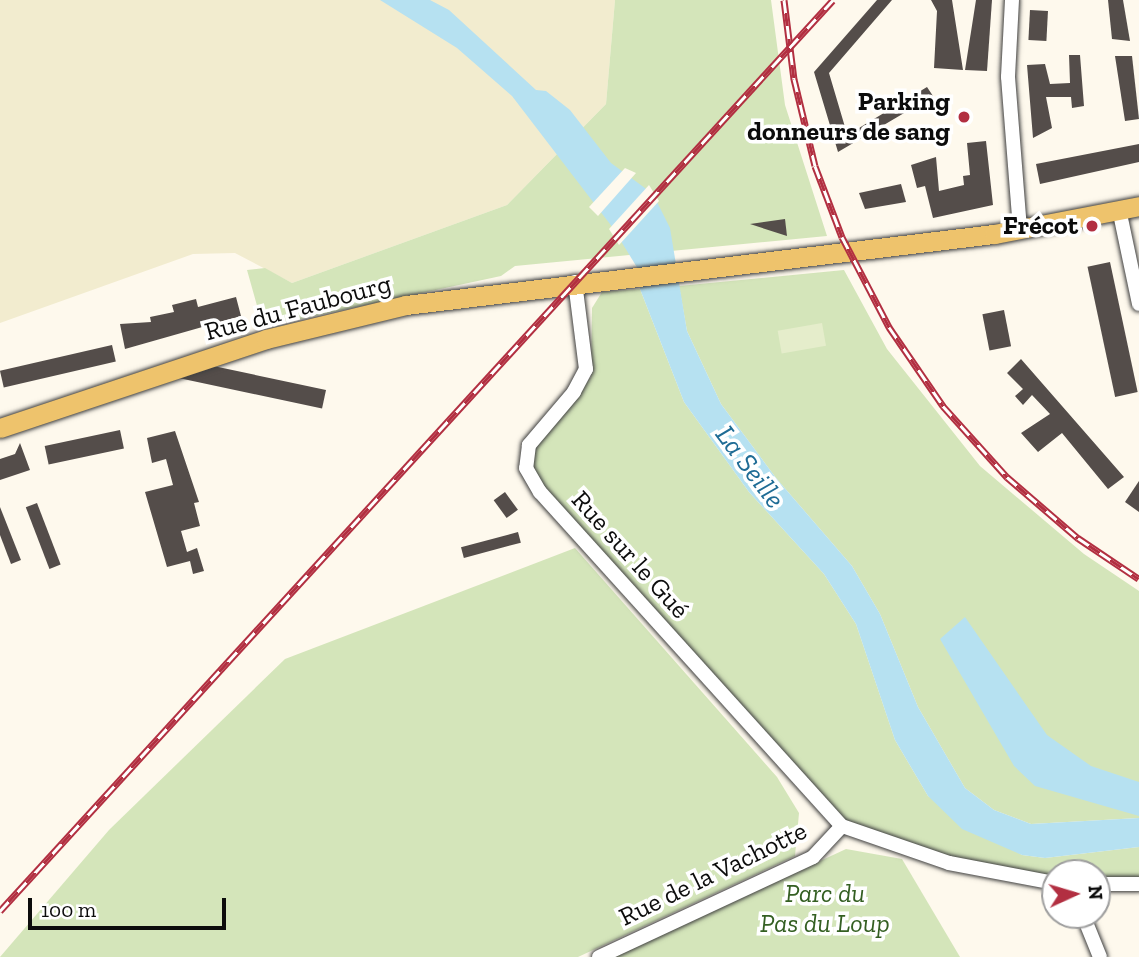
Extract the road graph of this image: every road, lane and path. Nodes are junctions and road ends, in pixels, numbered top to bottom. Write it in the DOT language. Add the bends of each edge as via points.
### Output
graph roads {
  1 [pos="1012,0"];
  2 [pos="1129,207"];
  3 [pos="1020,230"];
  4 [pos="575,282"];
  5 [pos="1139,304"];
  6 [pos="0,428"];
  7 [pos="842,827"];
  8 [pos="1041,880"];
  9 [pos="1111,884"];
  10 [pos="1139,884"];
  11 [pos="1089,929"];
  12 [pos="599,957"];
  13 [pos="1100,957"];
  1 -- 3 [label="street" via="1008,77"];
  2 -- 3 [label="main road, Rue du Faubourg"];
  2 -- 5 [label="street"];
  3 -- 4 [label="main road, Rue du Faubourg"];
  4 -- 6 [label="main road, Rue du Faubourg" via="337,320"];
  4 -- 7 [label="street, Rue sur le Gué" via="586,369 574,392 531,439 525,460 530,478"];
  7 -- 8 [label="street" via="949,863"];
  7 -- 12 [label="street, Rue de la Vachotte" via="813,857"];
  9 -- 10 [label="street"];
  11 -- 13 [label="street"];
}
